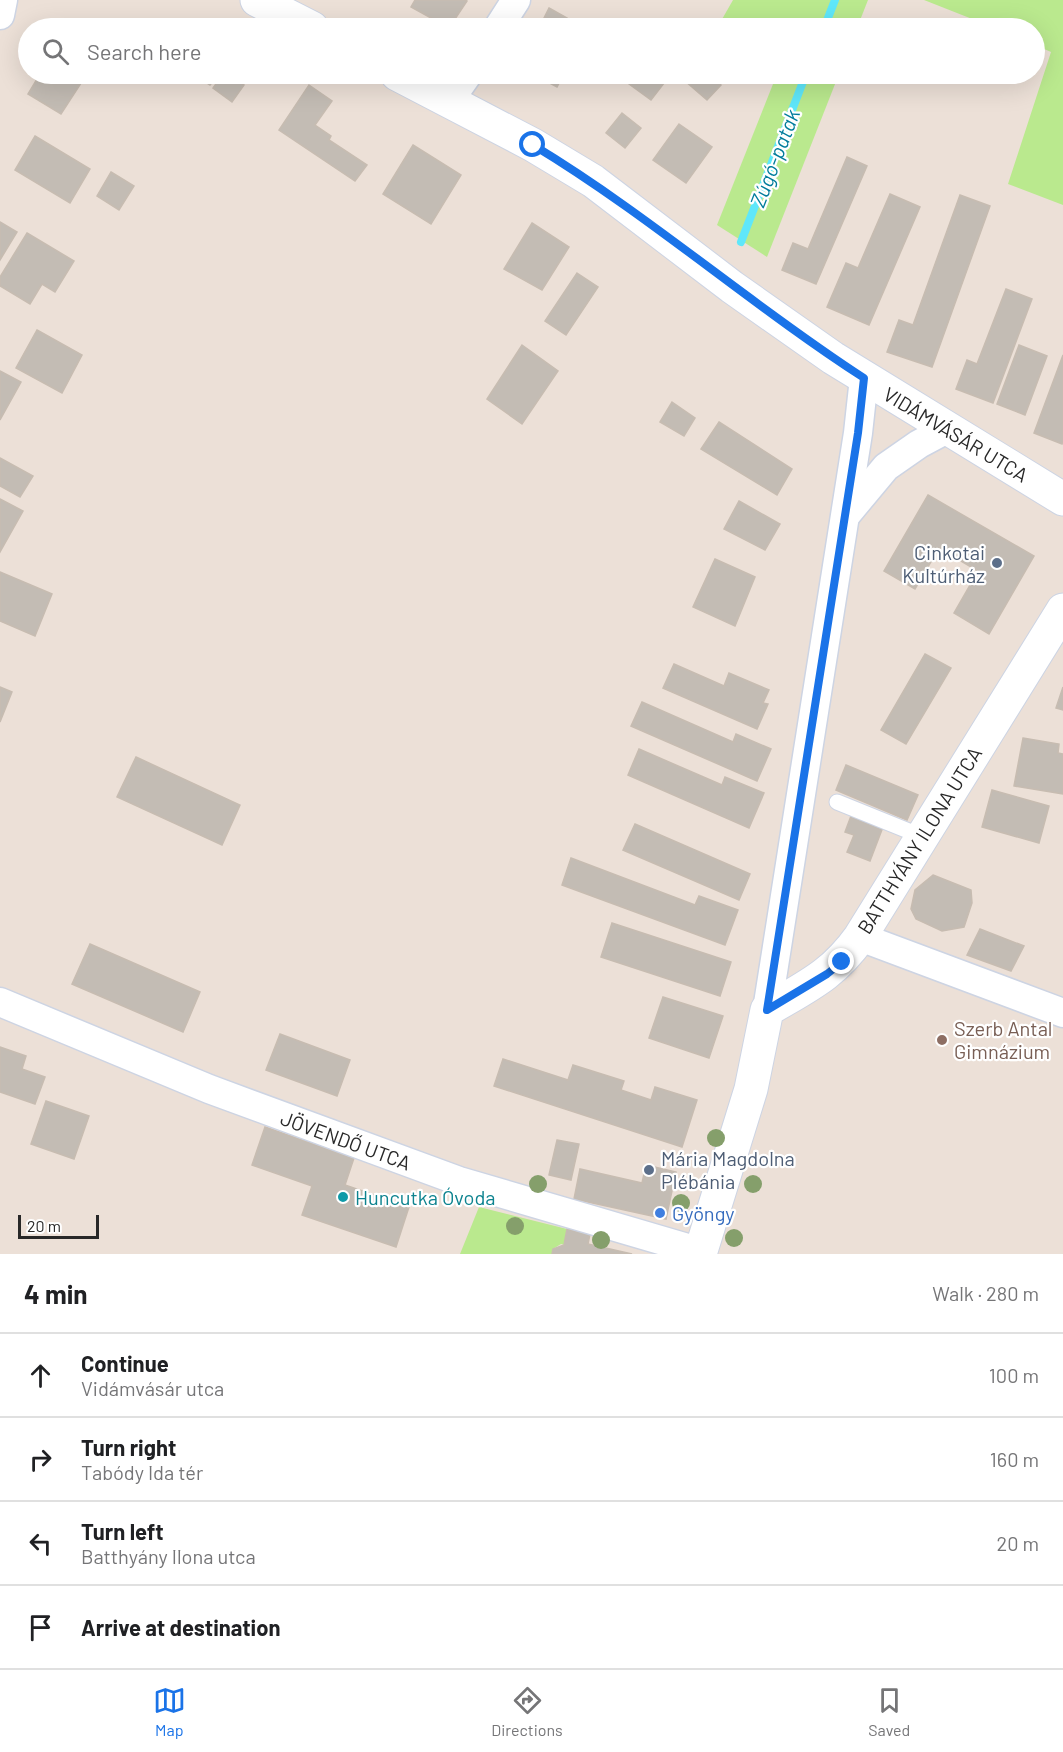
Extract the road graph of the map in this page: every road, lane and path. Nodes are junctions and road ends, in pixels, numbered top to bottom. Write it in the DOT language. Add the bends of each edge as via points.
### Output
graph roads {
  1 [pos="3,0"];
  2 [pos="256,0"];
  3 [pos="516,0"];
  4 [pos="0,15"];
  5 [pos="292,18"];
  6 [pos="504,18"];
  7 [pos="416,84"];
  8 [pos="461,84"];
  9 [pos="449,101"];
  10 [pos="864,378"];
  11 [pos="949,428"];
  12 [pos="1063,499"];
  13 [pos="845,516"];
  14 [pos="1063,610"];
  15 [pos="837,802"];
  16 [pos="921,836"];
  17 [pos="860,937"];
  18 [pos="0,1002"];
  19 [pos="767,1010"];
  20 [pos="1063,1013"];
  21 [pos="701,1253"];
  1 -- 4 [label="street"];
  2 -- 5 [label="main road"];
  3 -- 6 [label="street"];
  7 -- 9 [label="main road, VIDÁMVÁSÁR UTCA"];
  8 -- 9 [label="street"];
  9 -- 10 [label="main road, VIDÁMVÁSÁR UTCA" via="592,181 732,287"];
  10 -- 11 [label="main road, VIDÁMVÁSÁR UTCA"];
  10 -- 13 [label="street"];
  11 -- 12 [label="main road, VIDÁMVÁSÁR UTCA"];
  11 -- 13 [label="street" via="886,467"];
  13 -- 19 [label="street"];
  14 -- 16 [label="main road, BATTHYÁNY ILONA UTCA"];
  15 -- 16 [label="lane"];
  16 -- 17 [label="main road, BATTHYÁNY ILONA UTCA"];
  17 -- 19 [label="main road, BATTHYÁNY ILONA UTCA" via="842,962 827,974"];
  17 -- 20 [label="street"];
  18 -- 21 [label="street, JÖVENDŐ UTCA" via="209,1089 459,1181"];
  19 -- 21 [label="main road" via="751,1089"];
}
